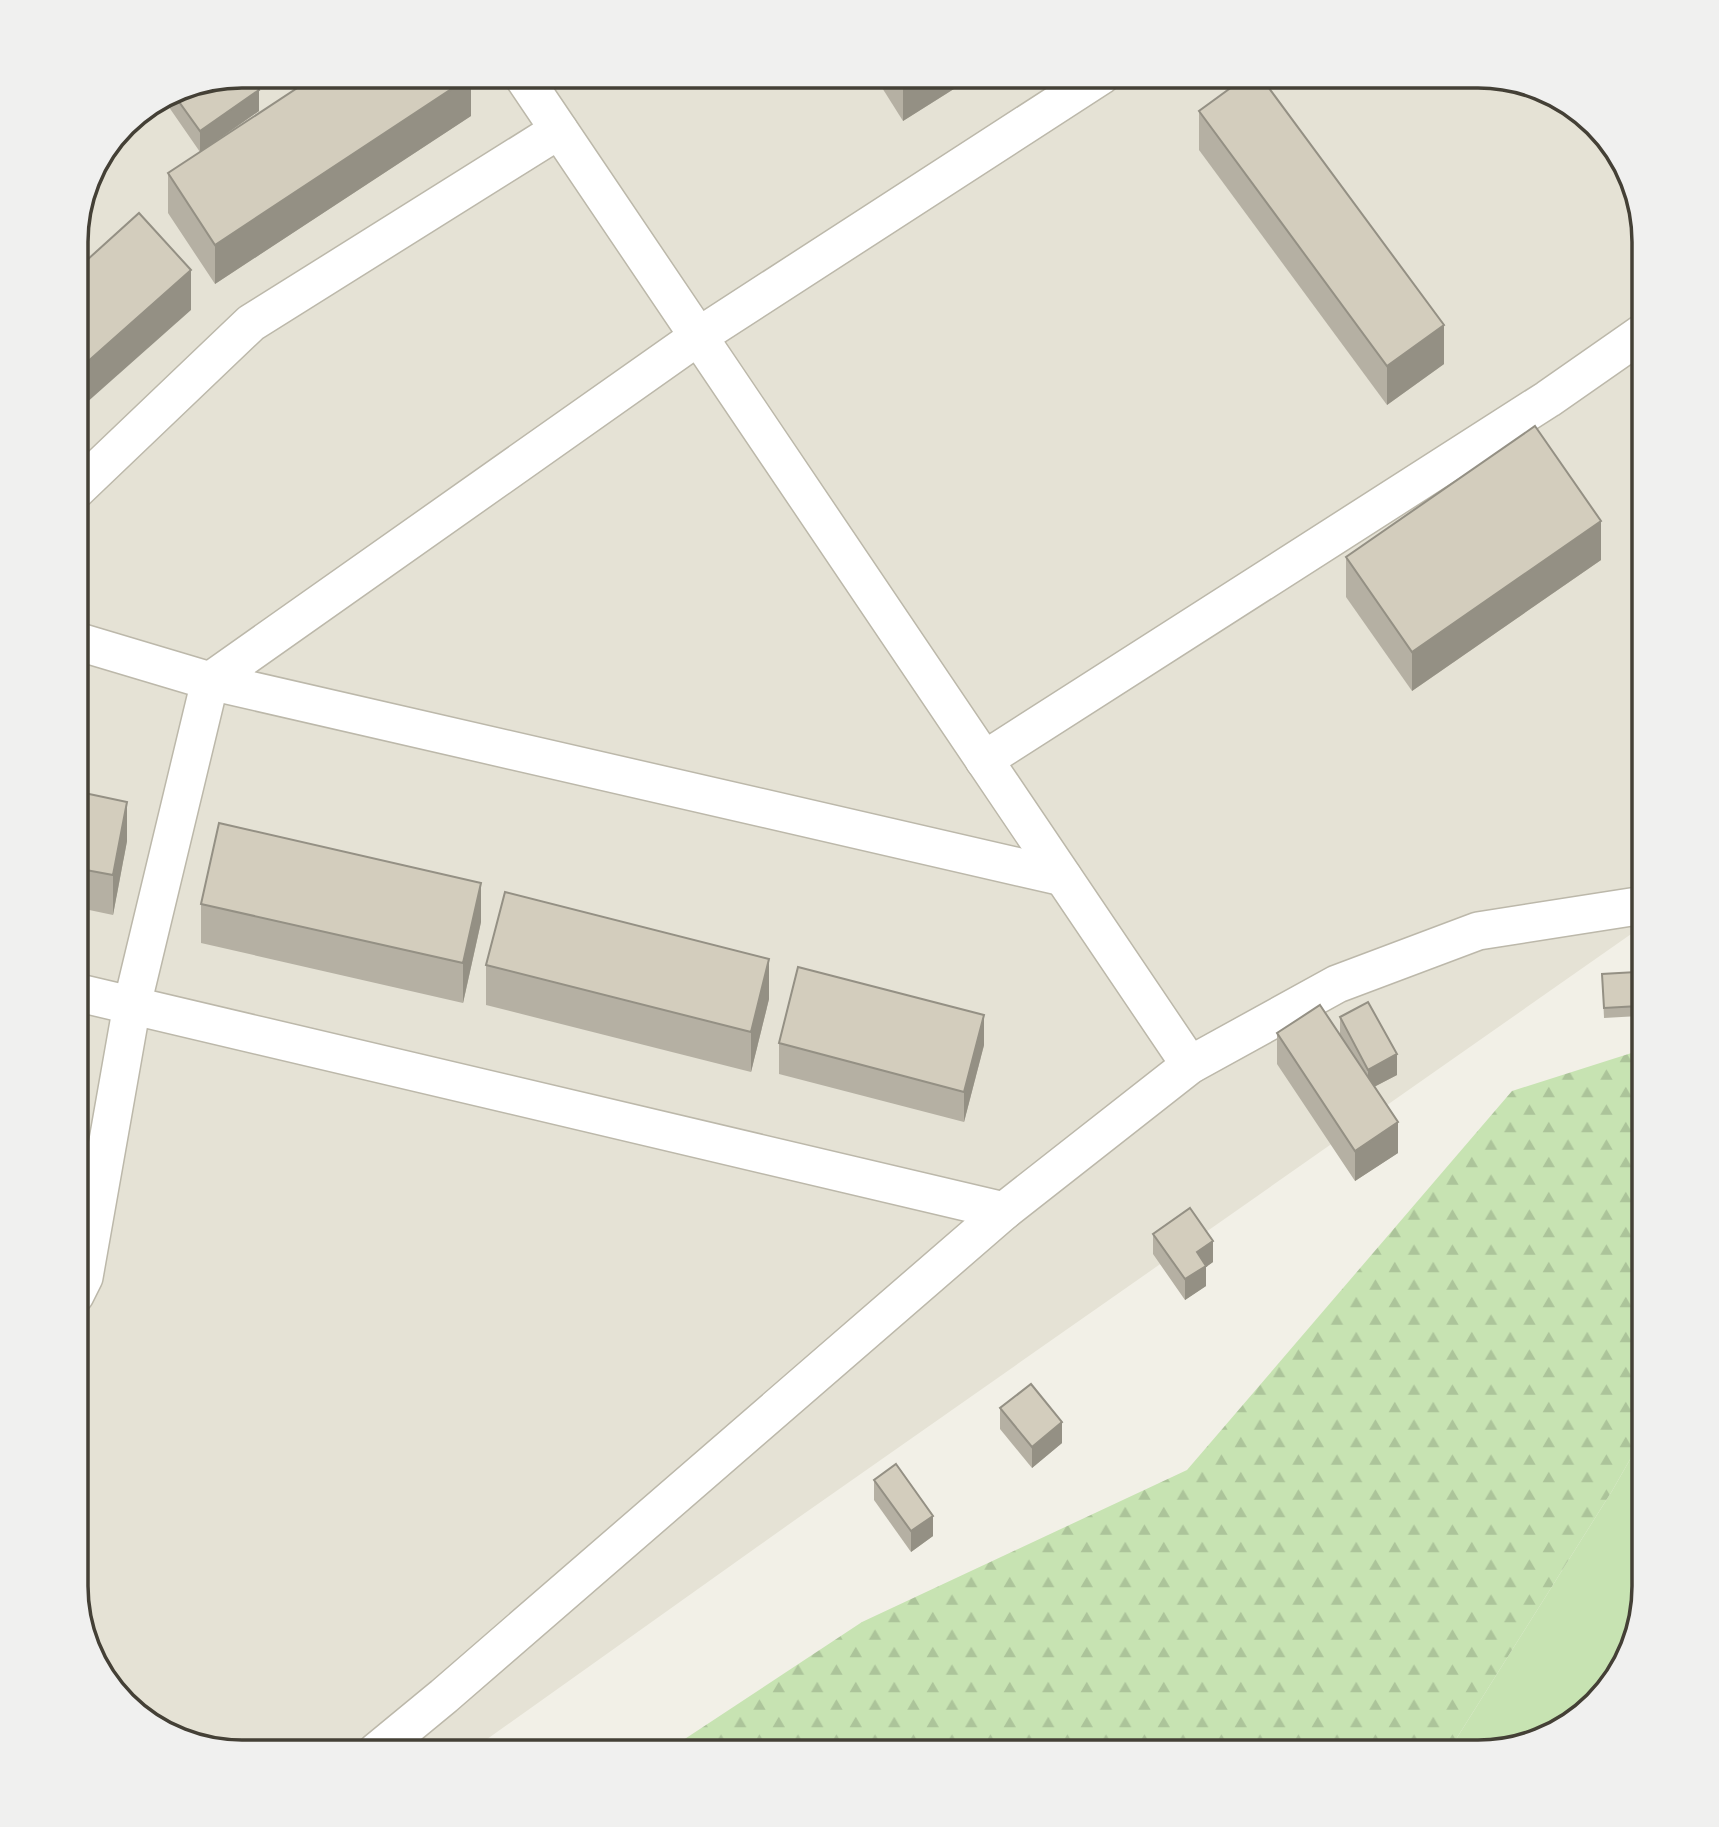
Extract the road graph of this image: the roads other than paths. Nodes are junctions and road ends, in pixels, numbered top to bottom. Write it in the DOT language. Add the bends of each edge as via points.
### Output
graph roads {
  1 [pos="531,88"];
  2 [pos="1082,88"];
  3 [pos="559,130"];
  4 [pos="699,336"];
  5 [pos="1632,340"];
  6 [pos="88,479"];
  7 [pos="88,645"];
  8 [pos="210,681"];
  9 [pos="984,760"];
  10 [pos="1063,877"];
  11 [pos="1632,907"];
  12 [pos="88,995"];
  13 [pos="132,1005"];
  14 [pos="1190,1065"];
  15 [pos="1004,1211"];
  16 [pos="88,1254"];
  17 [pos="391,1740"];
  1 -- 3 [label="street"];
  2 -- 4 [label="street"];
  3 -- 4 [label="street"];
  3 -- 6 [label="street" via="251,323"];
  4 -- 8 [label="street"];
  4 -- 9 [label="street"];
  5 -- 9 [label="street" via="1548,399"];
  7 -- 8 [label="street"];
  8 -- 10 [label="street"];
  8 -- 13 [label="street"];
  9 -- 10 [label="street"];
  10 -- 14 [label="street"];
  11 -- 14 [label="street" via="1478,931 1337,984"];
  12 -- 13 [label="street"];
  13 -- 15 [label="street"];
  13 -- 16 [label="street"];
  14 -- 15 [label="street"];
  15 -- 17 [label="street"];
}
